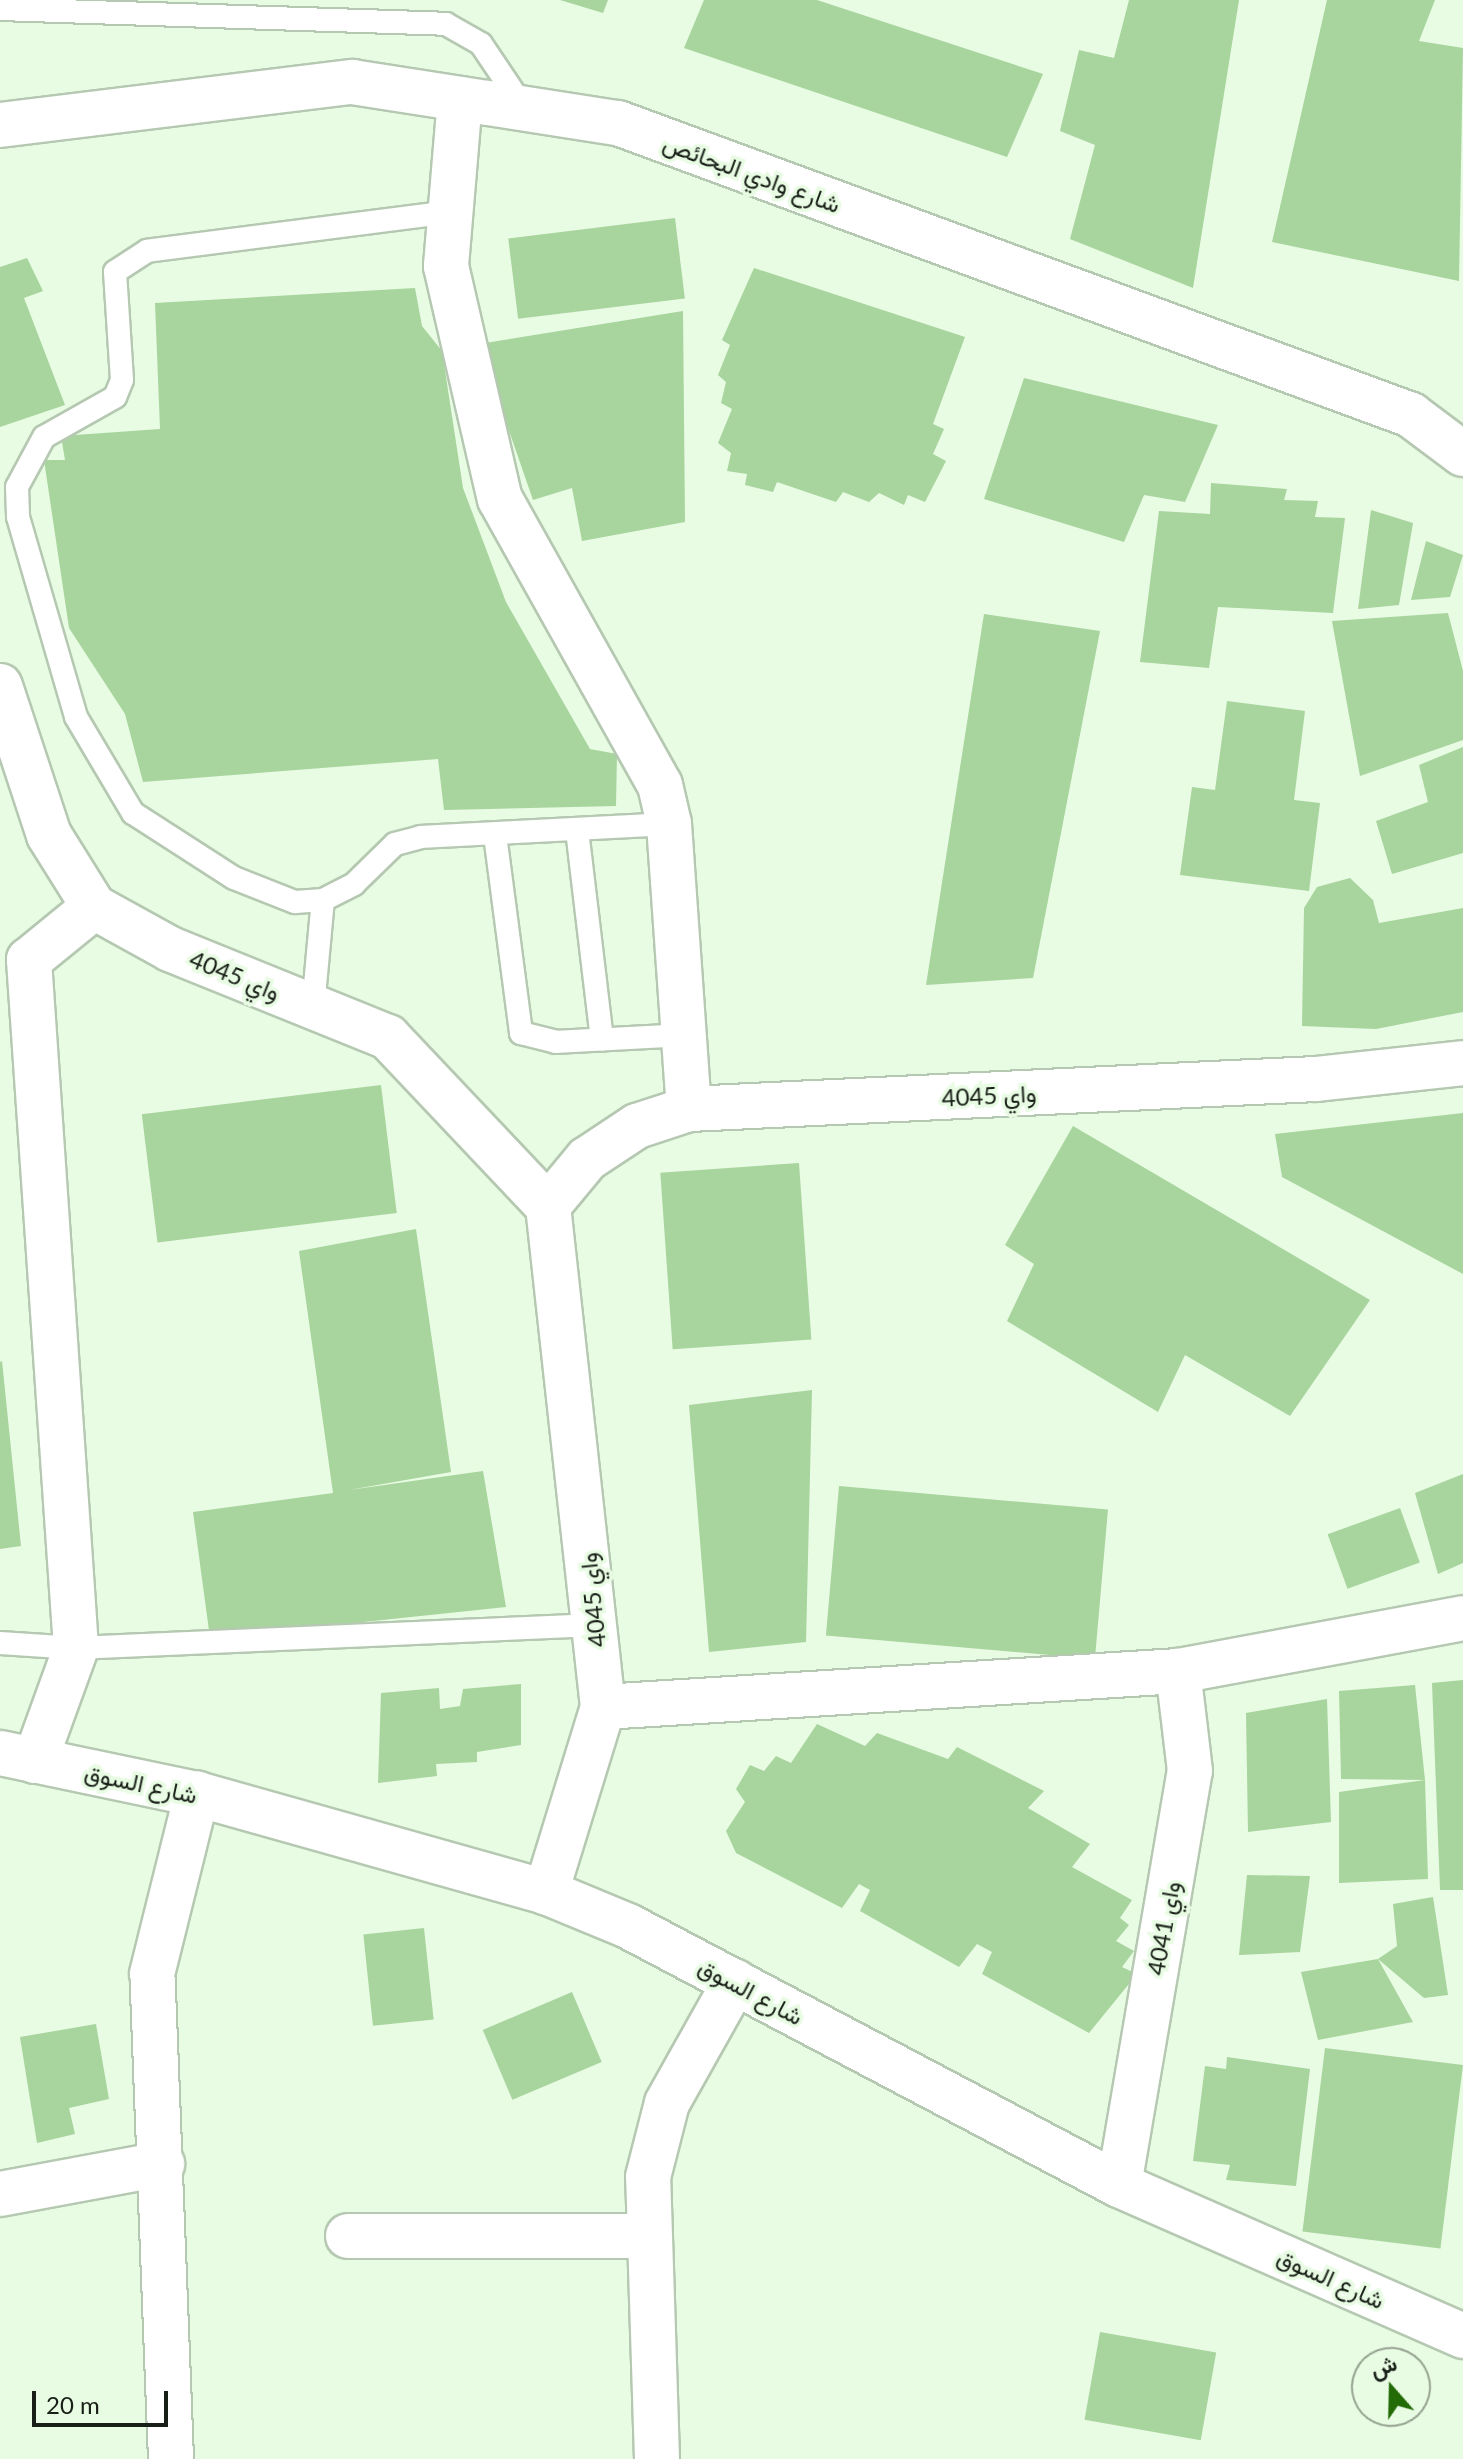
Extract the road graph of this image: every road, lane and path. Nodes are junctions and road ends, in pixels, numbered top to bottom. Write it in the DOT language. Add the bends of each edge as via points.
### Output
graph roads {
  1 [pos="126,7"];
  2 [pos="0,9"];
  3 [pos="460,99"];
  4 [pos="525,109"];
  5 [pos="0,125"];
  6 [pos="450,212"];
  7 [pos="1463,454"];
  8 [pos="4,714"];
  9 [pos="669,824"];
  10 [pos="577,830"];
  11 [pos="495,835"];
  12 [pos="323,900"];
  13 [pos="94,907"];
  14 [pos="14,968"];
  15 [pos="313,1007"];
  16 [pos="684,1035"];
  17 [pos="602,1040"];
  18 [pos="1463,1063"];
  19 [pos="689,1109"];
  20 [pos="548,1206"];
  21 [pos="1463,1618"];
  22 [pos="595,1625"];
  23 [pos="0,1643"];
  24 [pos="76,1648"];
  25 [pos="1178,1671"];
  26 [pos="603,1707"];
  27 [pos="18,1757"];
  28 [pos="197,1794"];
  29 [pos="546,1892"];
  30 [pos="735,1982"];
  31 [pos="162,2164"];
  32 [pos="1119,2185"];
  33 [pos="0,2194"];
  34 [pos="348,2236"];
  35 [pos="646,2236"];
  36 [pos="1463,2336"];
  37 [pos="171,2459"];
  38 [pos="657,2459"];
  1 -- 2 [label="lane"];
  1 -- 4 [label="lane" via="446,24 481,44"];
  3 -- 4 [label="street, شارع وادي البحائص"];
  3 -- 5 [label="street, شارع وادي البحائص" via="352,82"];
  3 -- 6 [label="street"];
  4 -- 7 [label="street, شارع وادي البحائص" via="648,134 1411,415"];
  6 -- 9 [label="street" via="446,266 500,499 641,741"];
  6 -- 12 [label="lane" via="127,259 114,289 122,380 115,397 44,437 17,487 18,517 76,717 133,813 270,895"];
  8 -- 13 [label="street, واي 4045" via="49,835"];
  9 -- 10 [label="lane"];
  9 -- 16 [label="street"];
  10 -- 11 [label="lane"];
  10 -- 17 [label="lane"];
  11 -- 12 [label="lane" via="395,844 354,884"];
  11 -- 17 [label="lane" via="517,1026 535,1040"];
  12 -- 15 [label="lane"];
  13 -- 14 [label="street"];
  13 -- 15 [label="street, واي 4045" via="170,949"];
  14 -- 24 [label="street"];
  15 -- 20 [label="street, واي 4045" via="388,1037"];
  16 -- 17 [label="lane"];
  16 -- 19 [label="street"];
  18 -- 19 [label="street, واي 4045" via="1316,1079"];
  19 -- 20 [label="street, واي 4045" via="637,1126 587,1159"];
  20 -- 22 [label="street, واي 4045"];
  21 -- 25 [label="street"];
  22 -- 24 [label="lane"];
  22 -- 26 [label="street, واي 4045"];
  23 -- 24 [label="lane"];
  24 -- 27 [label="street"];
  25 -- 26 [label="street"];
  25 -- 32 [label="street, واي 4041" via="1190,1771"];
  26 -- 29 [label="street, واي 4045"];
  27 -- 28 [label="street, شارع السوق"];
  28 -- 29 [label="street, شارع السوق"];
  28 -- 31 [label="street" via="152,1974"];
  29 -- 30 [label="street, شارع السوق"];
  30 -- 32 [label="street, شارع السوق"];
  30 -- 35 [label="street" via="667,2103 648,2177"];
  31 -- 33 [label="street"];
  31 -- 37 [label="street"];
  32 -- 36 [label="street, شارع السوق"];
  34 -- 35 [label="street"];
  35 -- 38 [label="street"];
}
